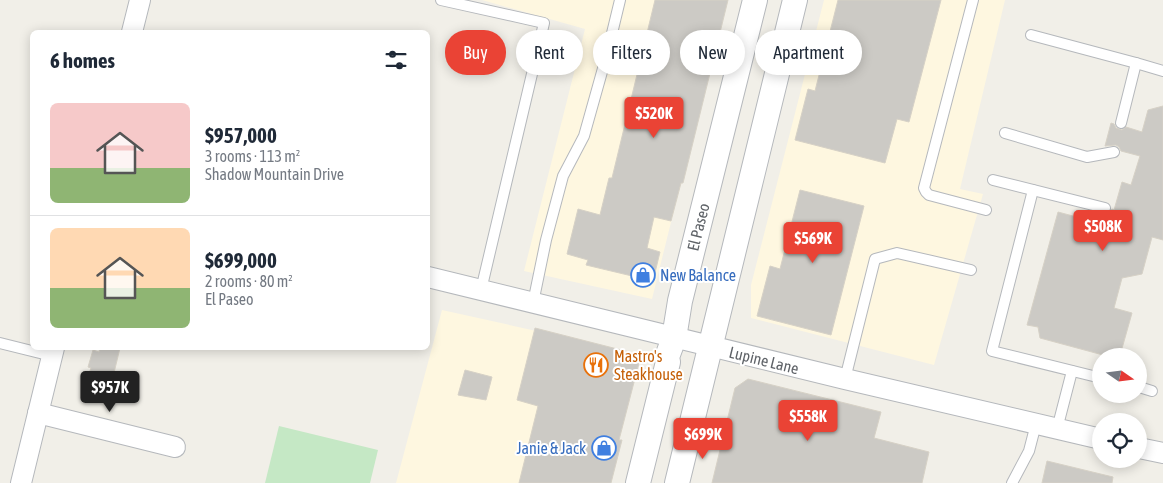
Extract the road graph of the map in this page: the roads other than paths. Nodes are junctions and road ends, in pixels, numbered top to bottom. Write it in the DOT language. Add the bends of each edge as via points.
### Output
graph roads {
  1 [pos="140,0"];
  2 [pos="441,0"];
  3 [pos="620,0"];
  4 [pos="755,0"];
  5 [pos="795,0"];
  6 [pos="973,0"];
  7 [pos="132,30"];
  8 [pos="1030,35"];
  9 [pos="1136,63"];
  10 [pos="1163,71"];
  11 [pos="1121,123"];
  12 [pos="1005,133"];
  13 [pos="1114,152"];
  14 [pos="993,180"];
  15 [pos="1032,190"];
  16 [pos="1105,208"];
  17 [pos="986,210"];
  18 [pos="971,270"];
  19 [pos="430,277"];
  20 [pos="481,290"];
  21 [pos="534,303"];
  22 [pos="674,338"];
  23 [pos="0,343"];
  24 [pos="711,347"];
  25 [pos="30,348"];
  26 [pos="53,352"];
  27 [pos="1072,370"];
  28 [pos="1092,376"];
  29 [pos="845,379"];
  30 [pos="1148,390"];
  31 [pos="1152,391"];
  32 [pos="38,413"];
  33 [pos="1036,424"];
  34 [pos="1057,429"];
  35 [pos="1092,437"];
  36 [pos="175,448"];
  37 [pos="1147,450"];
  38 [pos="1163,453"];
  39 [pos="20,483"];
  40 [pos="638,483"];
  41 [pos="677,483"];
  42 [pos="1012,483"];
  1 -- 7 [label="street"];
  2 -- 20 [label="lane" via="544,23"];
  3 -- 21 [label="lane" via="584,136 563,176"];
  4 -- 22 [label="street, El Paseo" via="680,301"];
  5 -- 24 [label="street"];
  6 -- 17 [label="lane" via="924,188 928,195"];
  8 -- 9 [label="lane"];
  9 -- 10 [label="lane"];
  9 -- 11 [label="lane"];
  12 -- 13 [label="lane" via="1087,157"];
  14 -- 15 [label="lane"];
  15 -- 16 [label="lane"];
  15 -- 27 [label="lane" via="992,351"];
  18 -- 29 [label="lane" via="897,253 875,259"];
  19 -- 20 [label="street, Lupine Lane"];
  20 -- 21 [label="street, Lupine Lane"];
  21 -- 22 [label="street, Lupine Lane"];
  22 -- 24 [label="street, Lupine Lane"];
  22 -- 40 [label="street, El Paseo"];
  23 -- 25 [label="lane"];
  24 -- 29 [label="street, Lupine Lane"];
  24 -- 41 [label="street"];
  26 -- 32 [label="street"];
  27 -- 28 [label="lane"];
  27 -- 34 [label="lane"];
  29 -- 33 [label="street, Lupine Lane"];
  30 -- 31 [label="lane"];
  32 -- 36 [label="street"];
  32 -- 39 [label="street"];
  33 -- 34 [label="street, Lupine Lane"];
  33 -- 42 [label="lane" via="1029,451"];
  34 -- 35 [label="street, Lupine Lane"];
  37 -- 38 [label="street"];
}
